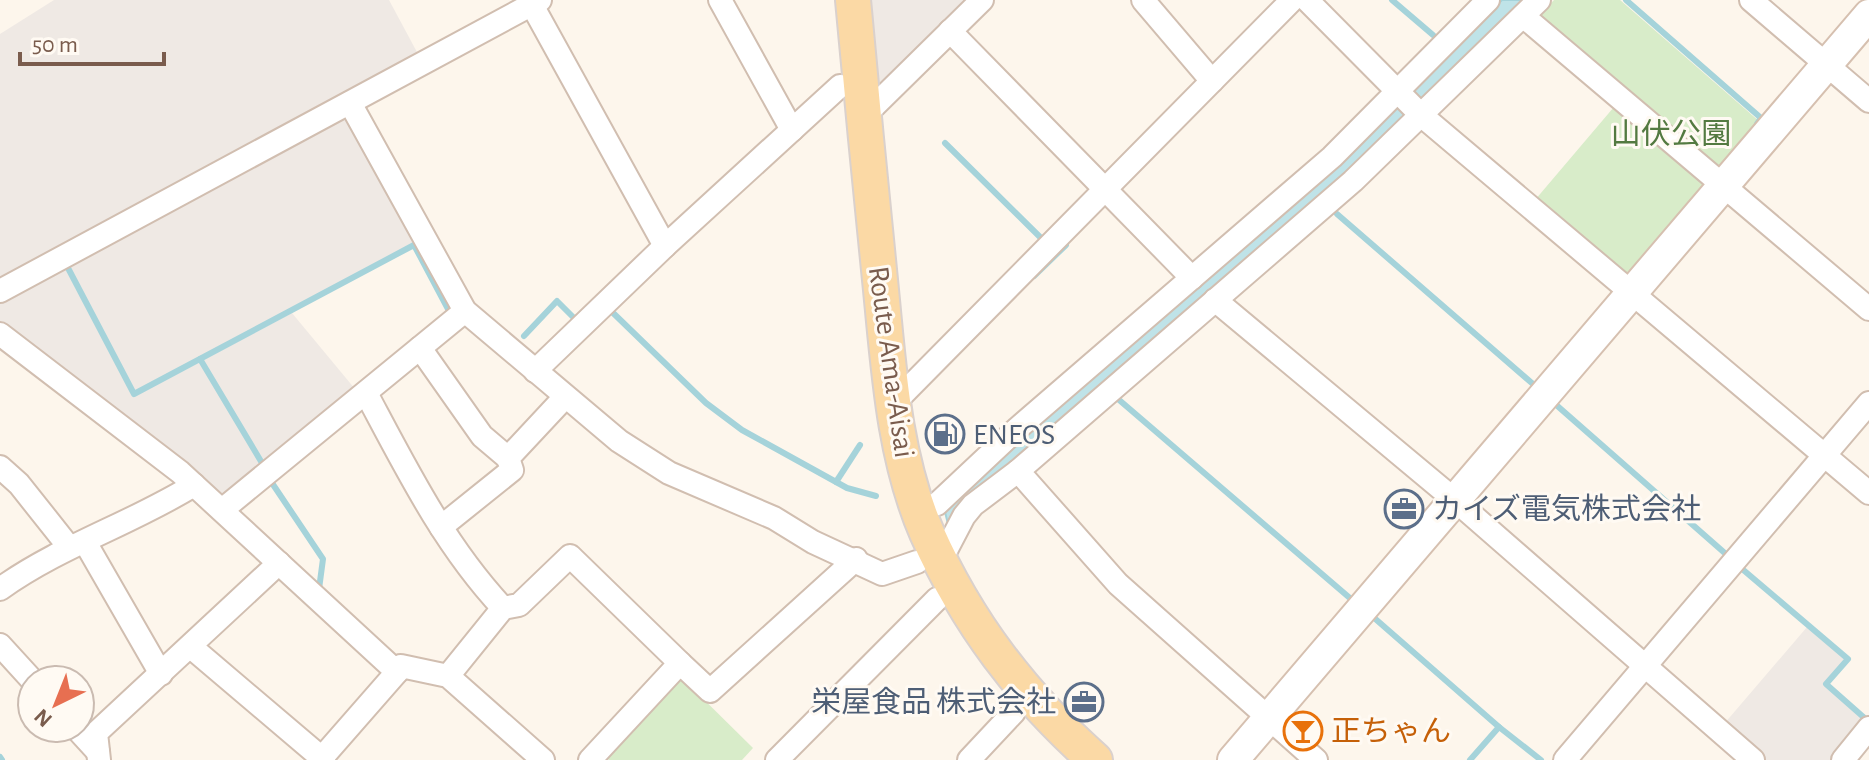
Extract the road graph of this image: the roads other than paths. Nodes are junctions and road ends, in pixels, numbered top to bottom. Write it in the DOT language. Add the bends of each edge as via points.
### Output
graph roads {
  1 [pos="720,0"];
  2 [pos="833,0"];
  3 [pos="853,0"];
  4 [pos="982,0"];
  5 [pos="1143,0"];
  6 [pos="1292,0"];
  7 [pos="1307,0"];
  8 [pos="1488,0"];
  9 [pos="1751,0"];
  10 [pos="536,2"];
  11 [pos="1531,8"];
  12 [pos="1869,15"];
  13 [pos="950,31"];
  14 [pos="1827,65"];
  15 [pos="1212,81"];
  16 [pos="840,86"];
  17 [pos="1869,101"];
  18 [pos="350,103"];
  19 [pos="1410,103"];
  20 [pos="863,117"];
  21 [pos="792,130"];
  22 [pos="1723,186"];
  23 [pos="1104,189"];
  24 [pos="665,246"];
  25 [pos="1192,278"];
  26 [pos="0,291"];
  27 [pos="1633,292"];
  28 [pos="1215,300"];
  29 [pos="1869,309"];
  30 [pos="465,311"];
  31 [pos="0,334"];
  32 [pos="420,348"];
  33 [pos="535,371"];
  34 [pos="366,393"];
  35 [pos="565,397"];
  36 [pos="1869,403"];
  37 [pos="893,404"];
  38 [pos="1824,456"];
  39 [pos="508,458"];
  40 [pos="0,467"];
  41 [pos="1018,471"];
  42 [pos="194,485"];
  43 [pos="1869,493"];
  44 [pos="1456,501"];
  45 [pos="222,510"];
  46 [pos="919,510"];
  47 [pos="441,527"];
  48 [pos="77,545"];
  49 [pos="856,559"];
  50 [pos="929,561"];
  51 [pos="279,563"];
  52 [pos="0,589"];
  53 [pos="937,599"];
  54 [pos="503,608"];
  55 [pos="0,645"];
  56 [pos="191,647"];
  57 [pos="680,663"];
  58 [pos="17,664"];
  59 [pos="1646,666"];
  60 [pos="397,672"];
  61 [pos="161,674"];
  62 [pos="448,676"];
  63 [pos="1014,712"];
  64 [pos="1268,718"];
  65 [pos="1869,728"];
  66 [pos="98,756"];
  67 [pos="322,759"];
  68 [pos="543,760"];
  69 [pos="590,760"];
  70 [pos="777,760"];
  71 [pos="969,760"];
  72 [pos="1064,760"];
  73 [pos="1095,760"];
  74 [pos="1233,760"];
  75 [pos="1316,760"];
  76 [pos="1565,760"];
  77 [pos="1753,760"];
  78 [pos="1843,760"];
  1 -- 21 [label="street"];
  2 -- 16 [label="main road, Route Ama-Aisai"];
  3 -- 20 [label="main road, Route Ama-Aisai"];
  4 -- 13 [label="street"];
  5 -- 15 [label="street"];
  6 -- 15 [label="street"];
  7 -- 19 [label="street"];
  8 -- 19 [label="street"];
  9 -- 14 [label="street"];
  10 -- 18 [label="street"];
  10 -- 24 [label="street"];
  11 -- 19 [label="street"];
  11 -- 22 [label="street"];
  12 -- 14 [label="street"];
  13 -- 20 [label="street"];
  13 -- 23 [label="street"];
  14 -- 17 [label="street"];
  14 -- 22 [label="street"];
  15 -- 23 [label="street"];
  16 -- 21 [label="street"];
  16 -- 50 [label="main road, Route Ama-Aisai" via="872,400 891,491"];
  18 -- 26 [label="street"];
  18 -- 30 [label="street"];
  19 -- 25 [label="street" via="1332,157"];
  19 -- 27 [label="street"];
  19 -- 28 [label="street" via="1353,181"];
  20 -- 37 [label="main road, Route Ama-Aisai"];
  21 -- 24 [label="street"];
  22 -- 27 [label="street"];
  22 -- 29 [label="street"];
  23 -- 25 [label="street"];
  23 -- 37 [label="street"];
  24 -- 33 [label="street"];
  25 -- 46 [label="street" via="937,504"];
  27 -- 38 [label="street"];
  27 -- 44 [label="street"];
  28 -- 41 [label="street"];
  28 -- 44 [label="street"];
  30 -- 32 [label="street"];
  30 -- 33 [label="street"];
  31 -- 42 [label="street"];
  32 -- 34 [label="street"];
  32 -- 39 [label="street" via="482,436"];
  33 -- 35 [label="street"];
  34 -- 45 [label="street"];
  34 -- 47 [label="street"];
  35 -- 39 [label="street"];
  35 -- 49 [label="street" via="669,473"];
  36 -- 38 [label="street"];
  37 -- 46 [label="main road, Route Ama-Aisai"];
  38 -- 43 [label="street"];
  38 -- 59 [label="street"];
  39 -- 47 [label="street" via="512,470"];
  40 -- 48 [label="street"];
  41 -- 50 [label="street" via="973,505"];
  41 -- 64 [label="street" via="1118,584"];
  42 -- 45 [label="street"];
  42 -- 48 [label="street"];
  44 -- 59 [label="street"];
  44 -- 64 [label="street"];
  45 -- 51 [label="street"];
  46 -- 50 [label="main road, Route Ama-Aisai"];
  47 -- 54 [label="street" via="477,581"];
  48 -- 52 [label="street"];
  48 -- 61 [label="street"];
  49 -- 50 [label="street" via="882,574"];
  49 -- 57 [label="street" via="710,691"];
  50 -- 53 [label="main road, Route Ama-Aisai"];
  50 -- 73 [label="main road, Route Ama-Aisai" via="1027,694"];
  51 -- 56 [label="street"];
  51 -- 60 [label="street"];
  53 -- 63 [label="main road, Route Ama-Aisai" via="967,652"];
  53 -- 70 [label="street"];
  54 -- 57 [label="street" via="519,605 570,556"];
  54 -- 62 [label="street"];
  55 -- 58 [label="street"];
  56 -- 61 [label="street"];
  56 -- 67 [label="street"];
  57 -- 69 [label="street"];
  59 -- 76 [label="street"];
  59 -- 77 [label="street"];
  60 -- 62 [label="street" via="401,666"];
  60 -- 67 [label="street"];
  61 -- 66 [label="street" via="96,733"];
  62 -- 68 [label="street"];
  63 -- 71 [label="street"];
  63 -- 72 [label="main road, Route Ama-Aisai"];
  64 -- 74 [label="street"];
  64 -- 75 [label="street"];
  65 -- 78 [label="street"];
}
